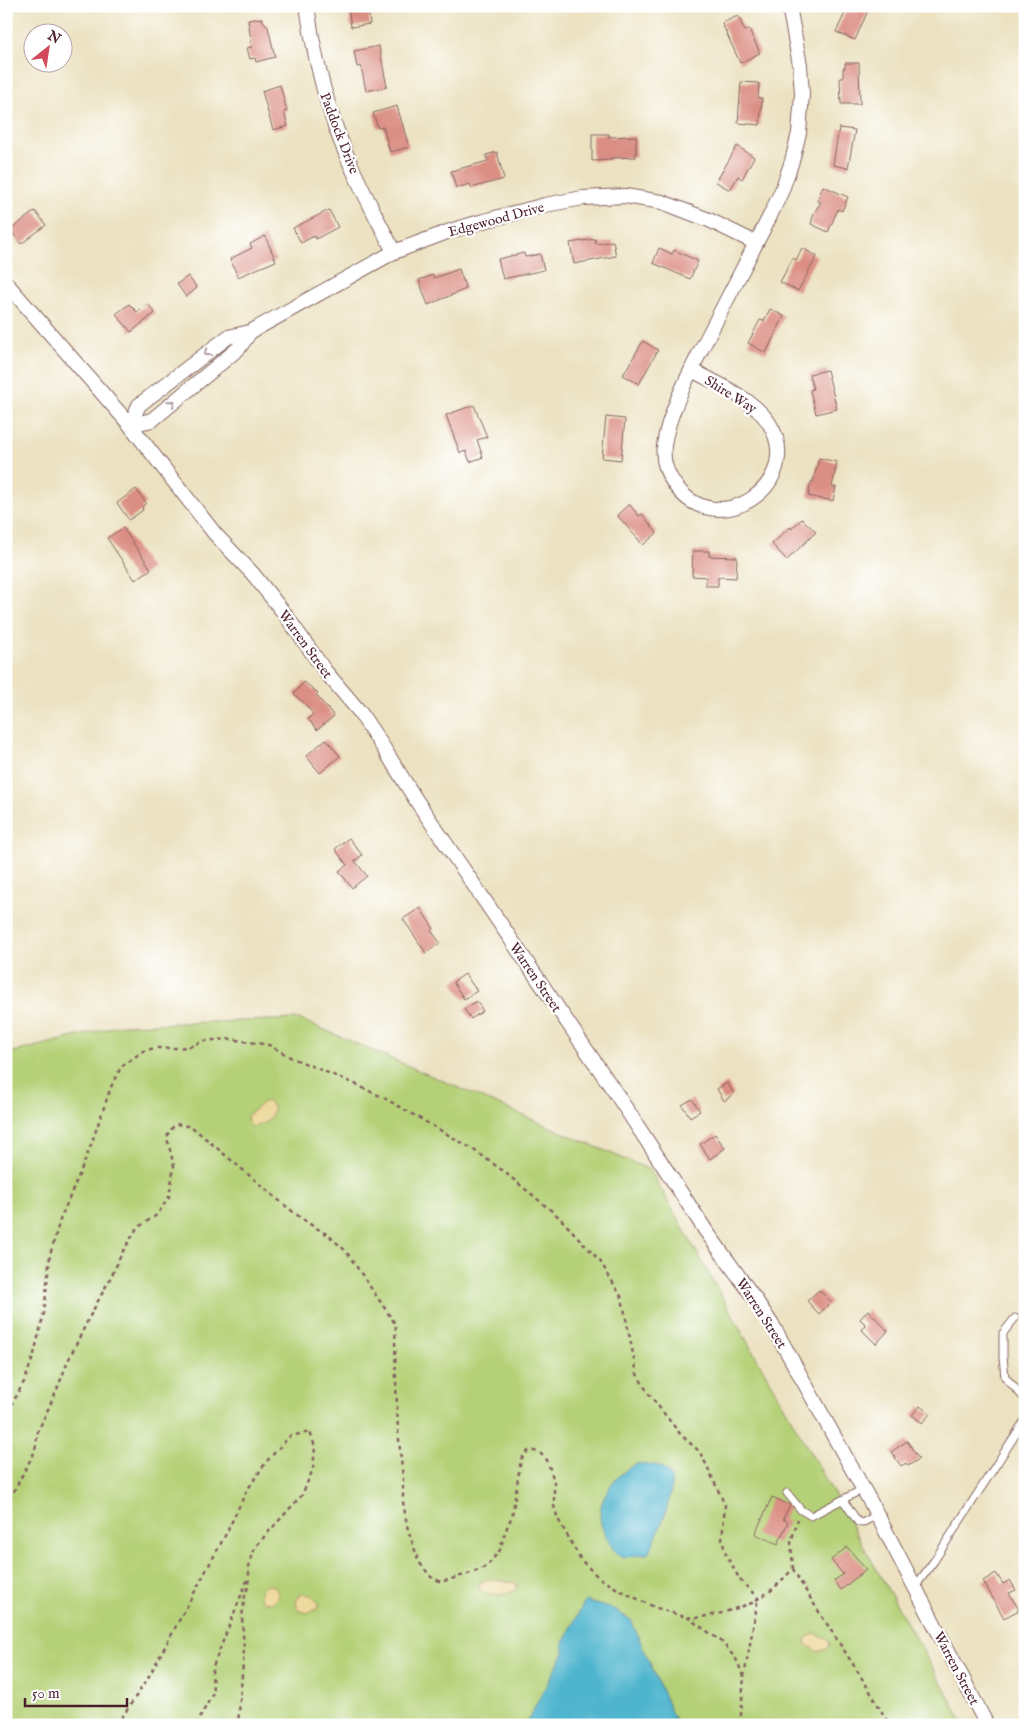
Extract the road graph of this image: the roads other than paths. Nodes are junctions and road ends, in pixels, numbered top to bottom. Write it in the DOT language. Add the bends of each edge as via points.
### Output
graph roads {
  1 [pos="307,6"];
  2 [pos="789,6"];
  3 [pos="756,243"];
  4 [pos="394,252"];
  5 [pos="6,283"];
  6 [pos="250,332"];
  7 [pos="692,370"];
  8 [pos="130,425"];
  9 [pos="1015,1318"];
  10 [pos="1025,1400"];
  11 [pos="1025,1420"];
  12 [pos="863,1489"];
  13 [pos="788,1493"];
  14 [pos="843,1500"];
  15 [pos="877,1515"];
  16 [pos="915,1588"];
  17 [pos="987,1725"];
  1 -- 4 [label="street, Paddock Drive" via="315,56 330,112 349,162"];
  2 -- 3 [label="street, Shire Way" via="801,80 798,133 782,190"];
  3 -- 4 [label="street, Edgewood Drive" via="662,202 604,196 509,214"];
  3 -- 7 [label="street, Shire Way"];
  4 -- 6 [label="street, Edgewood Drive"];
  5 -- 8 [label="street, Warren Street"];
  8 -- 6 [label="street, Edgewood Drive, one-way" via="152,420 239,348"];
  6 -- 8 [label="street, Edgewood Drive, one-way" via="228,337 139,404"];
  7 -- 7 [label="street, Shire Way" via="666,436 666,470 678,490 697,504 720,509 743,505 758,495 775,470 777,446 770,423 753,406"];
  8 -- 12 [label="street, Warren Street" via="215,534 259,582 383,747 700,1223 755,1299 821,1410"];
  9 -- 10 [label="lane" via="1004,1333 1005,1377"];
  11 -- 16 [label="lane"];
  12 -- 14 [label="lane"];
  12 -- 15 [label="street, Warren Street"];
  13 -- 14 [label="lane" via="801,1510 811,1516"];
  14 -- 15 [label="lane" via="862,1524"];
  15 -- 16 [label="street, Warren Street"];
  16 -- 17 [label="street, Warren Street"];
}
